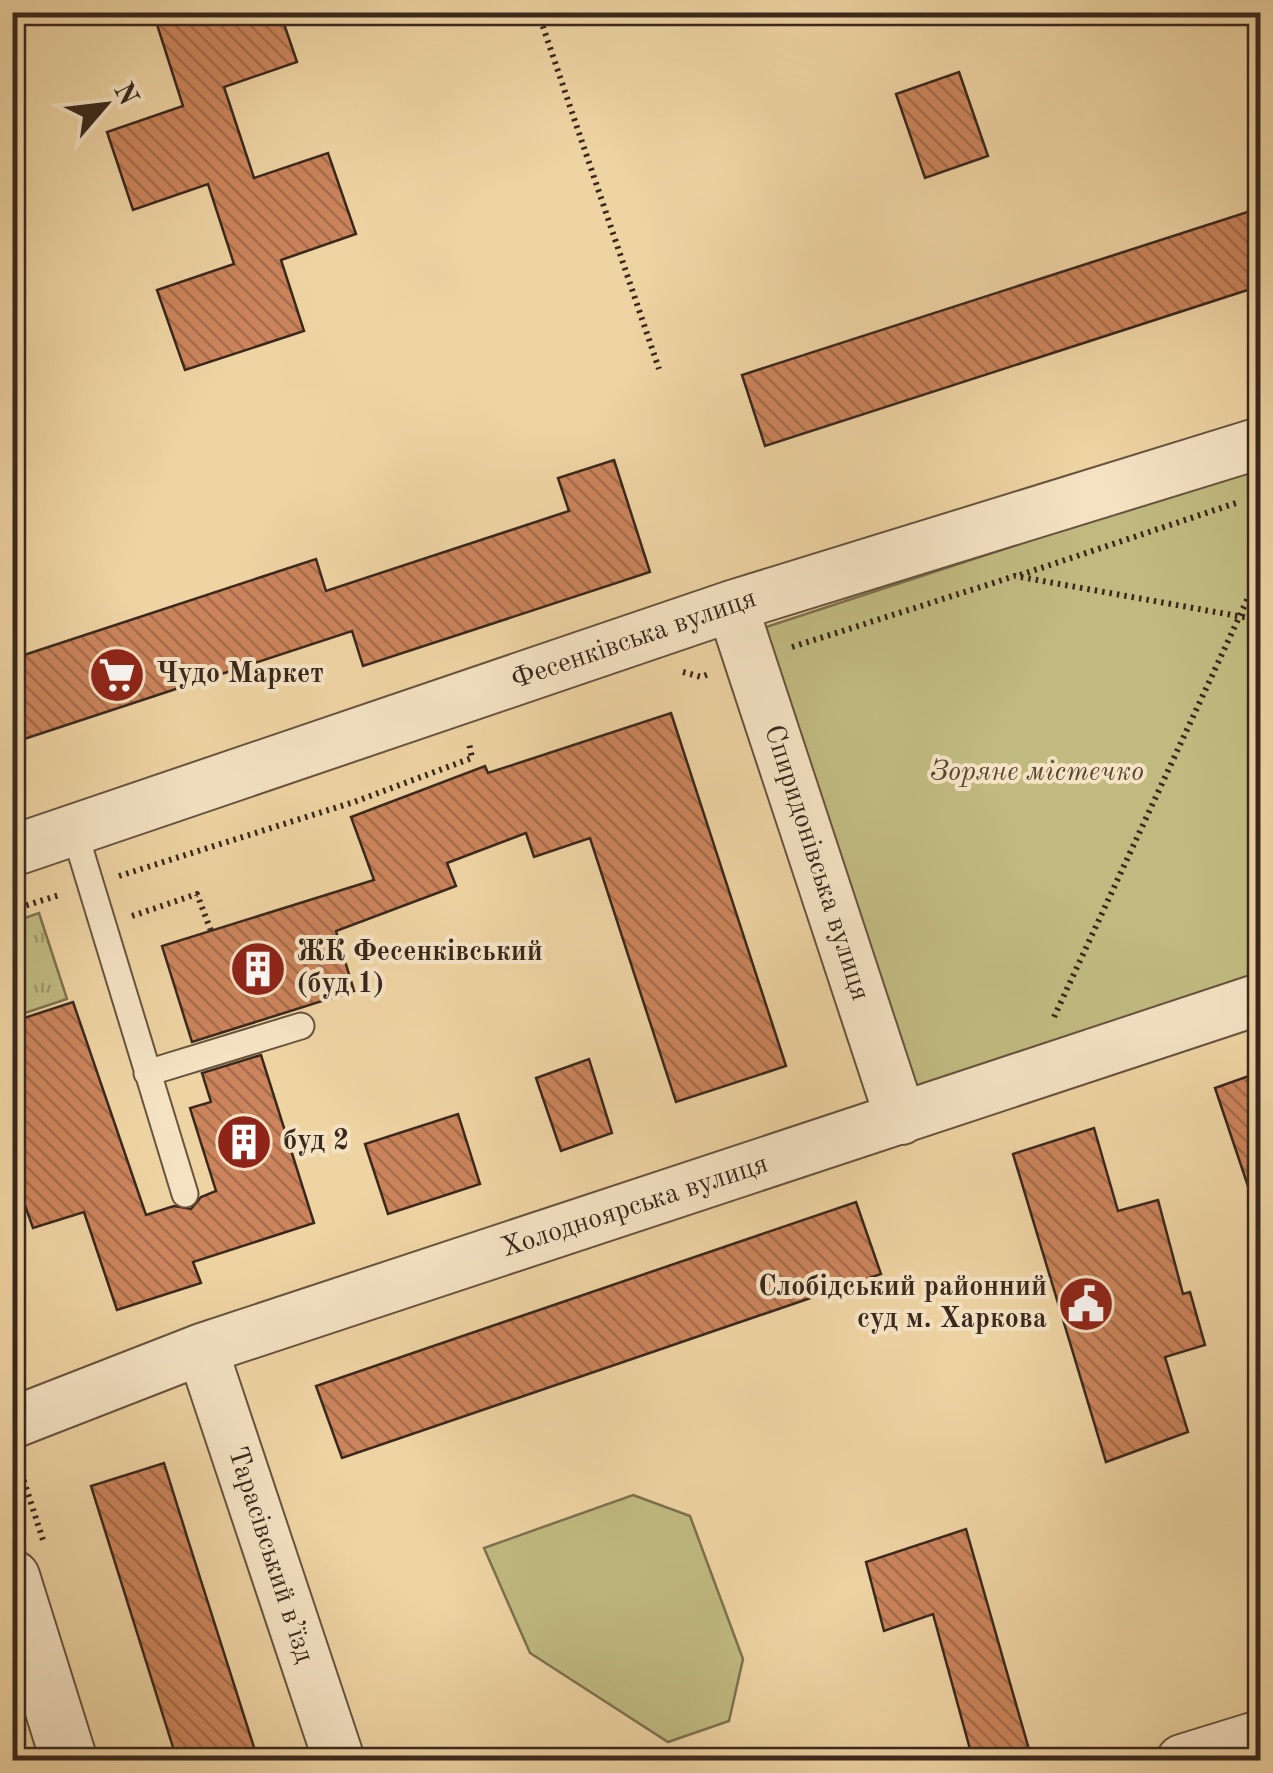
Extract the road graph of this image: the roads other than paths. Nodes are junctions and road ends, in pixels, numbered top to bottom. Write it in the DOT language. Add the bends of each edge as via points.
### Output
graph roads {
  1 [pos="1260,443"];
  2 [pos="732,606"];
  3 [pos="74,830"];
  4 [pos="12,851"];
  5 [pos="1260,999"];
  6 [pos="302,1026"];
  7 [pos="147,1072"];
  8 [pos="901,1119"];
  9 [pos="185,1194"];
  10 [pos="202,1349"];
  11 [pos="12,1423"];
  12 [pos="12,1578"];
  13 [pos="1260,1736"];
  14 [pos="69,1760"];
  15 [pos="339,1760"];
  16 [pos="1182,1760"];
  1 -- 2 [label="street, Фесенківська вулиця"];
  2 -- 3 [label="street, Фесенківська вулиця"];
  2 -- 8 [label="street, Спиридонівська вулиця"];
  3 -- 4 [label="street, Фесенківська вулиця"];
  3 -- 7 [label="lane"];
  5 -- 8 [label="street, Холодноярська вулиця"];
  6 -- 7 [label="lane"];
  7 -- 9 [label="lane"];
  8 -- 10 [label="street, Холодноярська вулиця"];
  10 -- 11 [label="street, Холодноярська вулиця"];
  10 -- 15 [label="street, Тарасівський в’їзд"];
  12 -- 14 [label="street"];
  13 -- 16 [label="street"];
}
